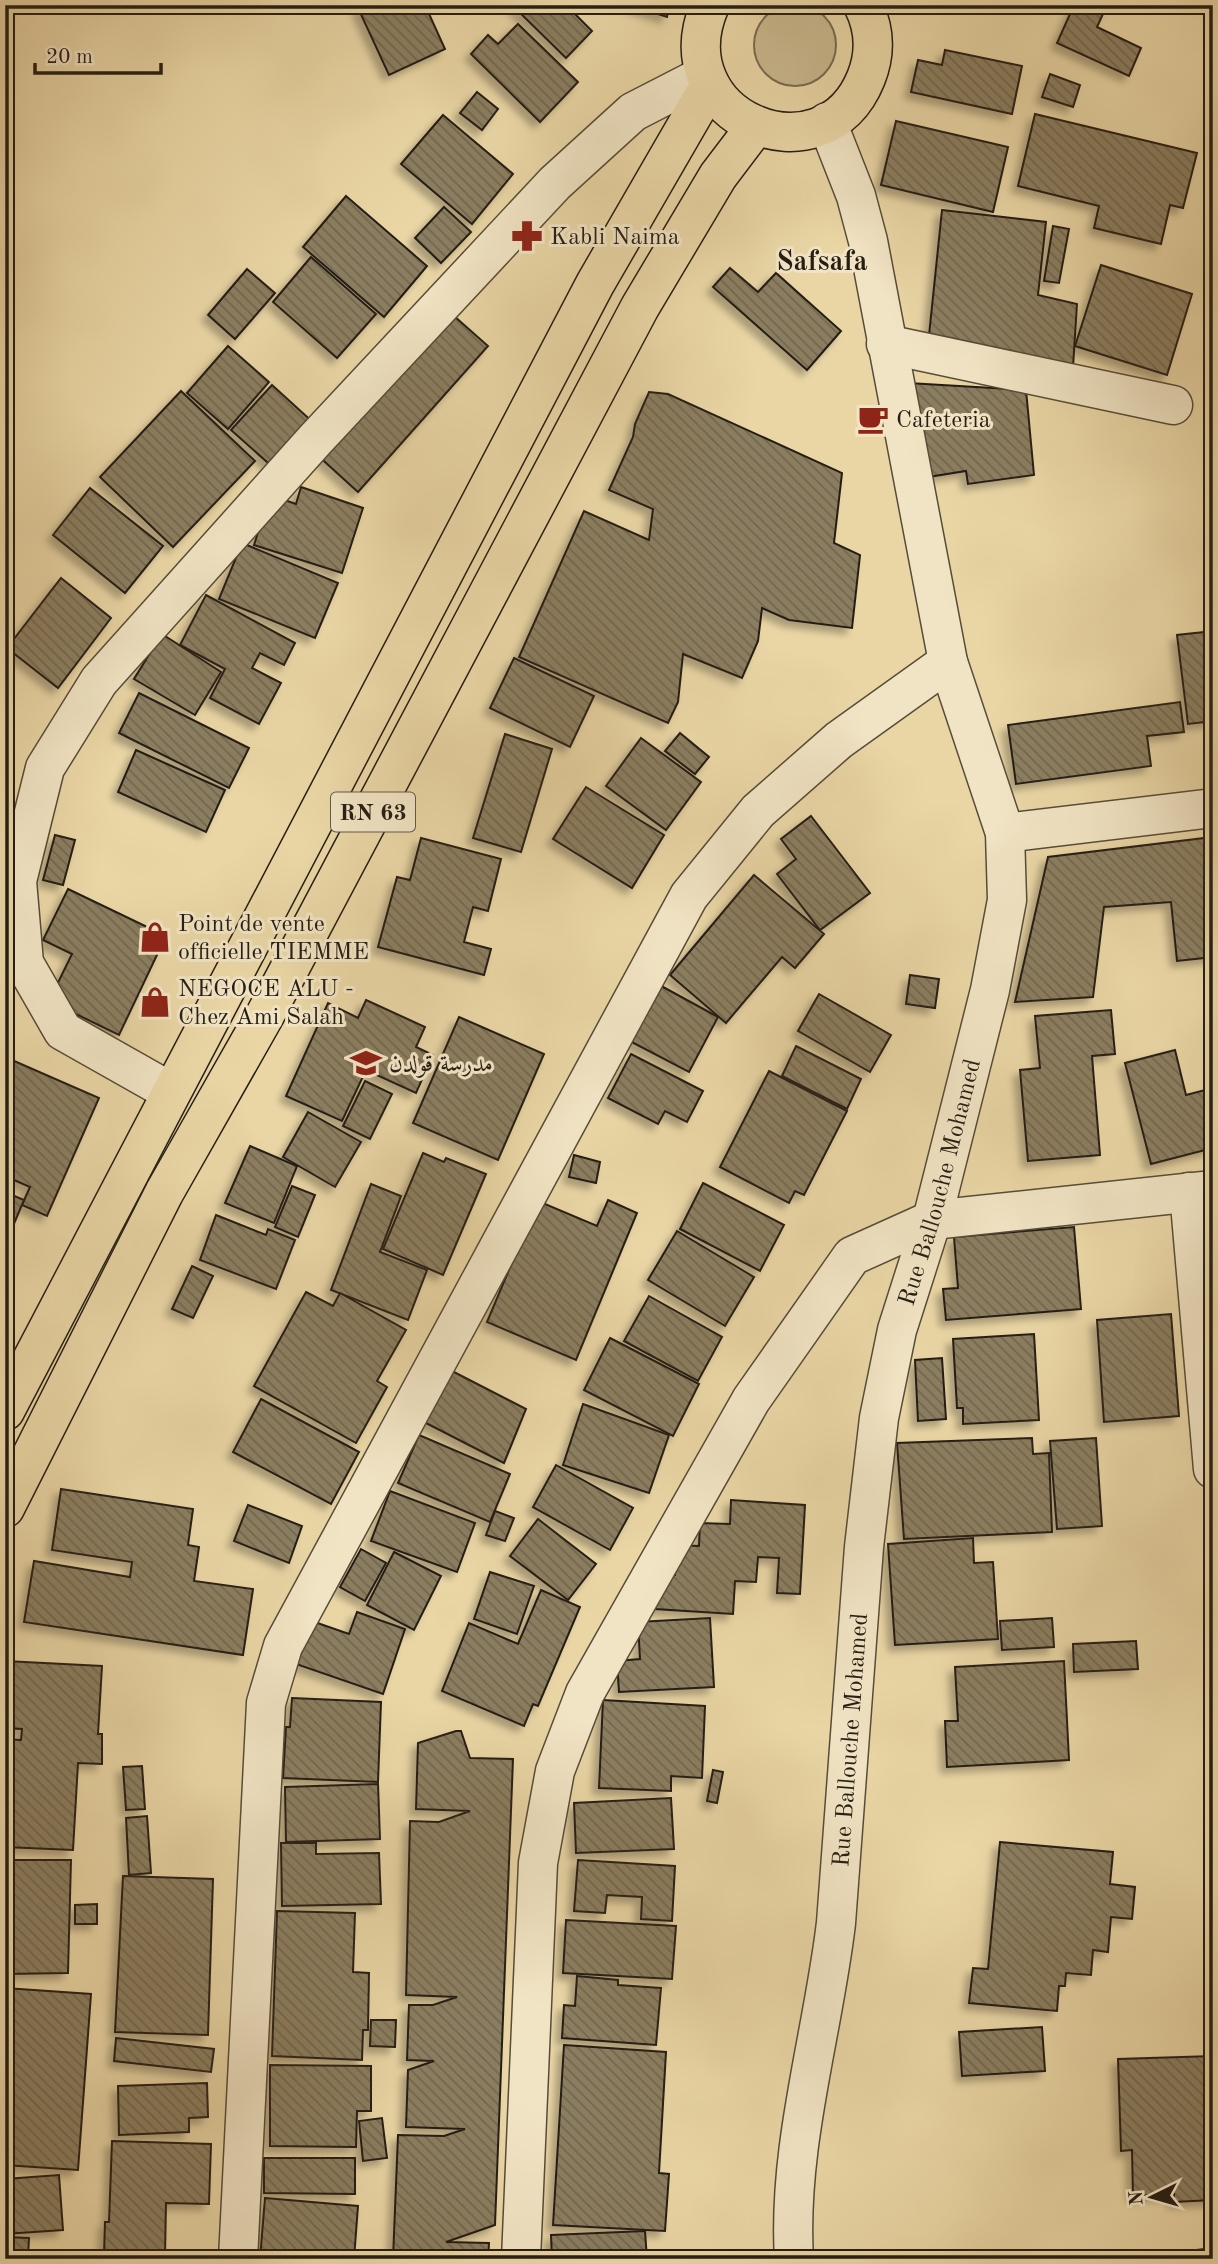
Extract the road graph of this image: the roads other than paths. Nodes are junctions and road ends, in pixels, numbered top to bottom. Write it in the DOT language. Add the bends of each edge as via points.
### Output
graph roads {
  1 [pos="709,5"];
  2 [pos="869,9"];
  3 [pos="707,80"];
  4 [pos="827,122"];
  5 [pos="756,126"];
  6 [pos="886,344"];
  7 [pos="1173,405"];
  8 [pos="948,662"];
  9 [pos="1213,808"];
  10 [pos="1005,832"];
  11 [pos="171,1093"];
  12 [pos="1201,1191"];
  13 [pos="932,1220"];
  14 [pos="5,1411"];
  15 [pos="1213,1469"];
  16 [pos="5,1508"];
  17 [pos="238,2259"];
  18 [pos="521,2259"];
  19 [pos="794,2259"];
  1 -- 3 [label="main road" via="700,37"];
  2 -- 4 [label="main road" via="874,41 871,66 847,108"];
  3 -- 5 [label="main road" via="721,102"];
  3 -- 11 [label="main road, RN 63" via="595,284"];
  3 -- 11 [label="street" via="633,112 555,183 314,441 99,681 45,768 17,881 24,963 63,1031"];
  4 -- 5 [label="main road" via="804,131 779,132"];
  4 -- 6 [label="street, Rue Ballouche Mohamed" via="856,195"];
  5 -- 16 [label="main road, RN 63" via="718,176 640,307 278,991 164,1193"];
  6 -- 7 [label="street"];
  6 -- 8 [label="street, Rue Ballouche Mohamed"];
  8 -- 10 [label="street, Rue Ballouche Mohamed"];
  8 -- 17 [label="street" via="839,740 758,811 689,895 283,1646 266,1703"];
  9 -- 10 [label="street"];
  10 -- 13 [label="street, Rue Ballouche Mohamed" via="1007,900 990,990"];
  11 -- 14 [label="main road, RN 63"];
  12 -- 13 [label="street"];
  12 -- 15 [label="street"];
  13 -- 18 [label="street" via="852,1256 751,1400 585,1693 560,1758 538,1863"];
  13 -- 19 [label="street, Rue Ballouche Mohamed" via="897,1330 870,1483 836,1923 796,2176"];
}
